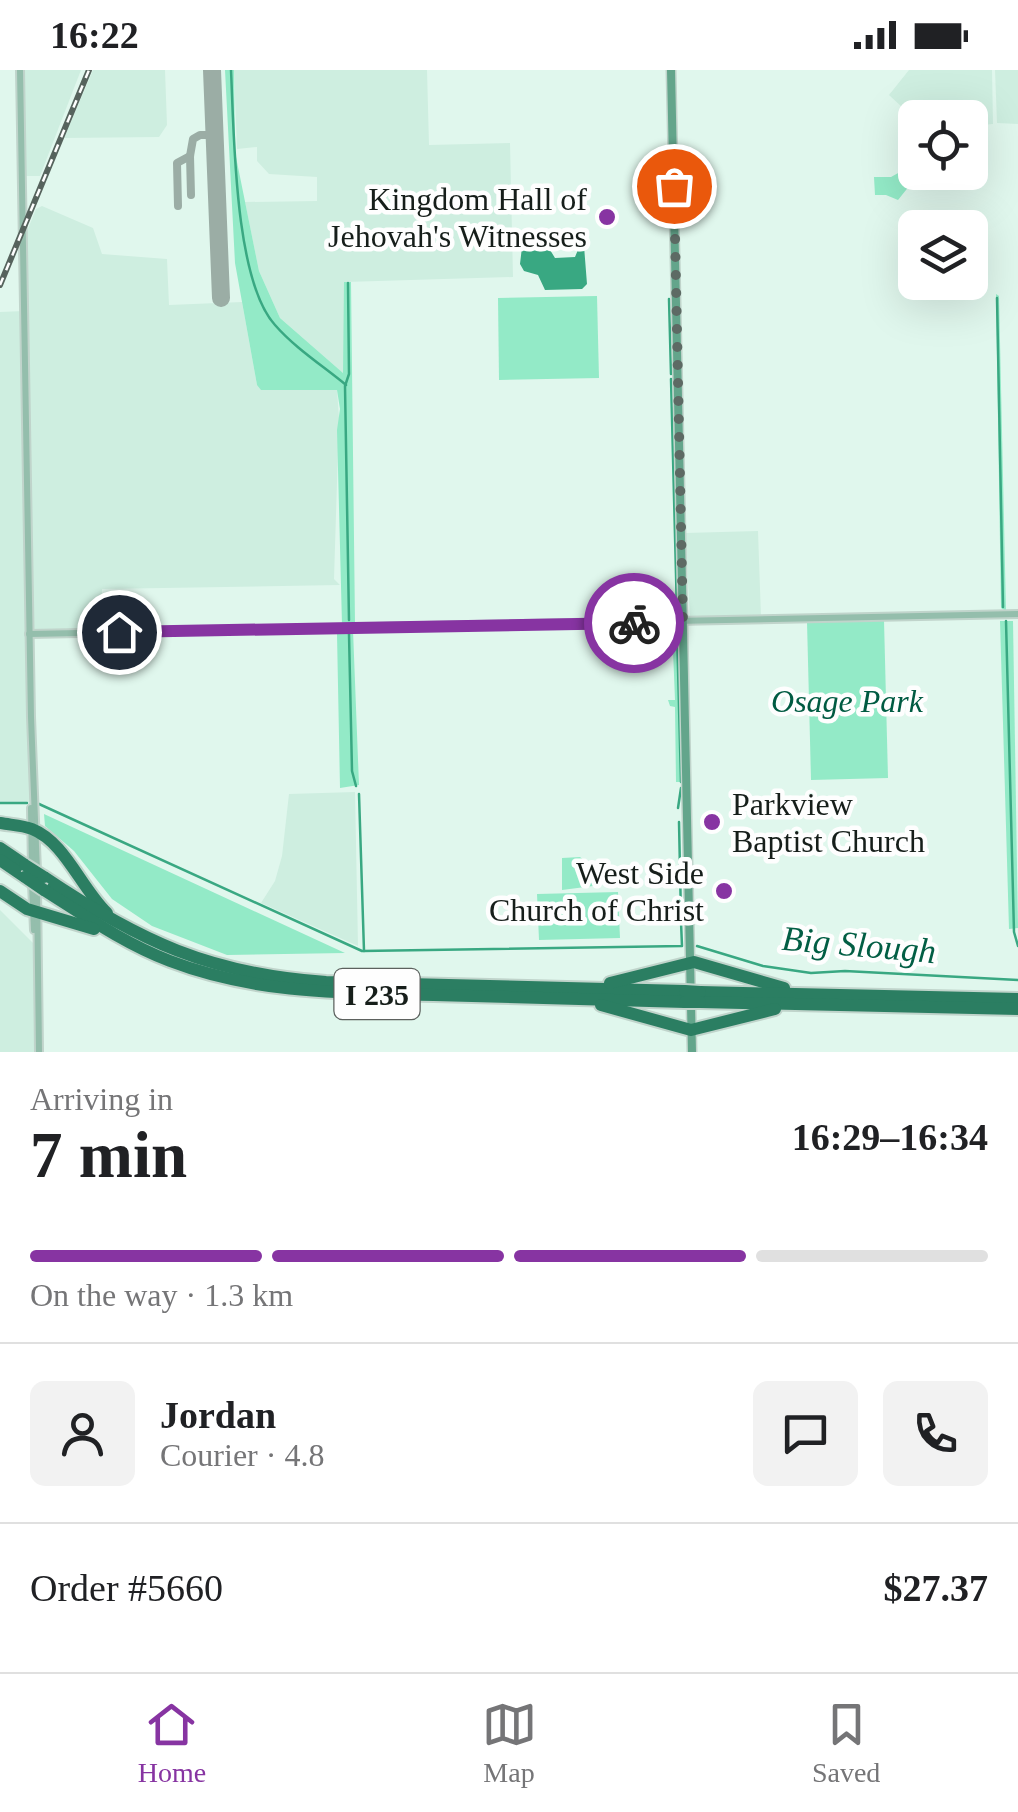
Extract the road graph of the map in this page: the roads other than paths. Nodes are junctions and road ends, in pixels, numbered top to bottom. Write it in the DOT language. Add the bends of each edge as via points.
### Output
graph roads {
  1 [pos="20,70"];
  2 [pos="671,70"];
  3 [pos="1018,614"];
  4 [pos="683,622"];
  5 [pos="29,634"];
  6 [pos="0,823"];
  7 [pos="33,830"];
  8 [pos="0,848"];
  9 [pos="0,860"];
  10 [pos="25,871"];
  11 [pos="44,884"];
  12 [pos="0,891"];
  13 [pos="35,912"];
  14 [pos="142,937"];
  15 [pos="154,954"];
  16 [pos="692,962"];
  17 [pos="563,993"];
  18 [pos="822,999"];
  19 [pos="1018,999"];
  20 [pos="1018,1009"];
  21 [pos="693,1030"];
  22 [pos="38,1052"];
  23 [pos="694,1052"];
  1 -- 5 [label="street"];
  2 -- 4 [label="main road"];
  3 -- 4 [label="street"];
  4 -- 5 [label="street"];
  4 -- 16 [label="main road"];
  5 -- 7 [label="street"];
  6 -- 7 [label="highway"];
  7 -- 13 [label="street"];
  7 -- 14 [label="highway" via="62,850 106,912"];
  8 -- 10 [label="highway, I 235"];
  9 -- 10 [label="highway, I 235"];
  10 -- 11 [label="highway, I 235, bridge"];
  11 -- 14 [label="highway, I 235"];
  11 -- 15 [label="highway, I 235" via="108,931"];
  12 -- 13 [label="highway"];
  13 -- 15 [label="highway"];
  13 -- 22 [label="street"];
  14 -- 17 [label="highway, I 235" via="220,966 295,980"];
  15 -- 17 [label="highway, I 235" via="279,989"];
  16 -- 17 [label="highway"];
  16 -- 18 [label="highway"];
  16 -- 21 [label="main road"];
  17 -- 18 [label="highway, I 235"];
  17 -- 21 [label="highway"];
  18 -- 19 [label="highway, I 235"];
  18 -- 20 [label="highway, I 235"];
  18 -- 21 [label="highway"];
  21 -- 23 [label="main road"];
}
